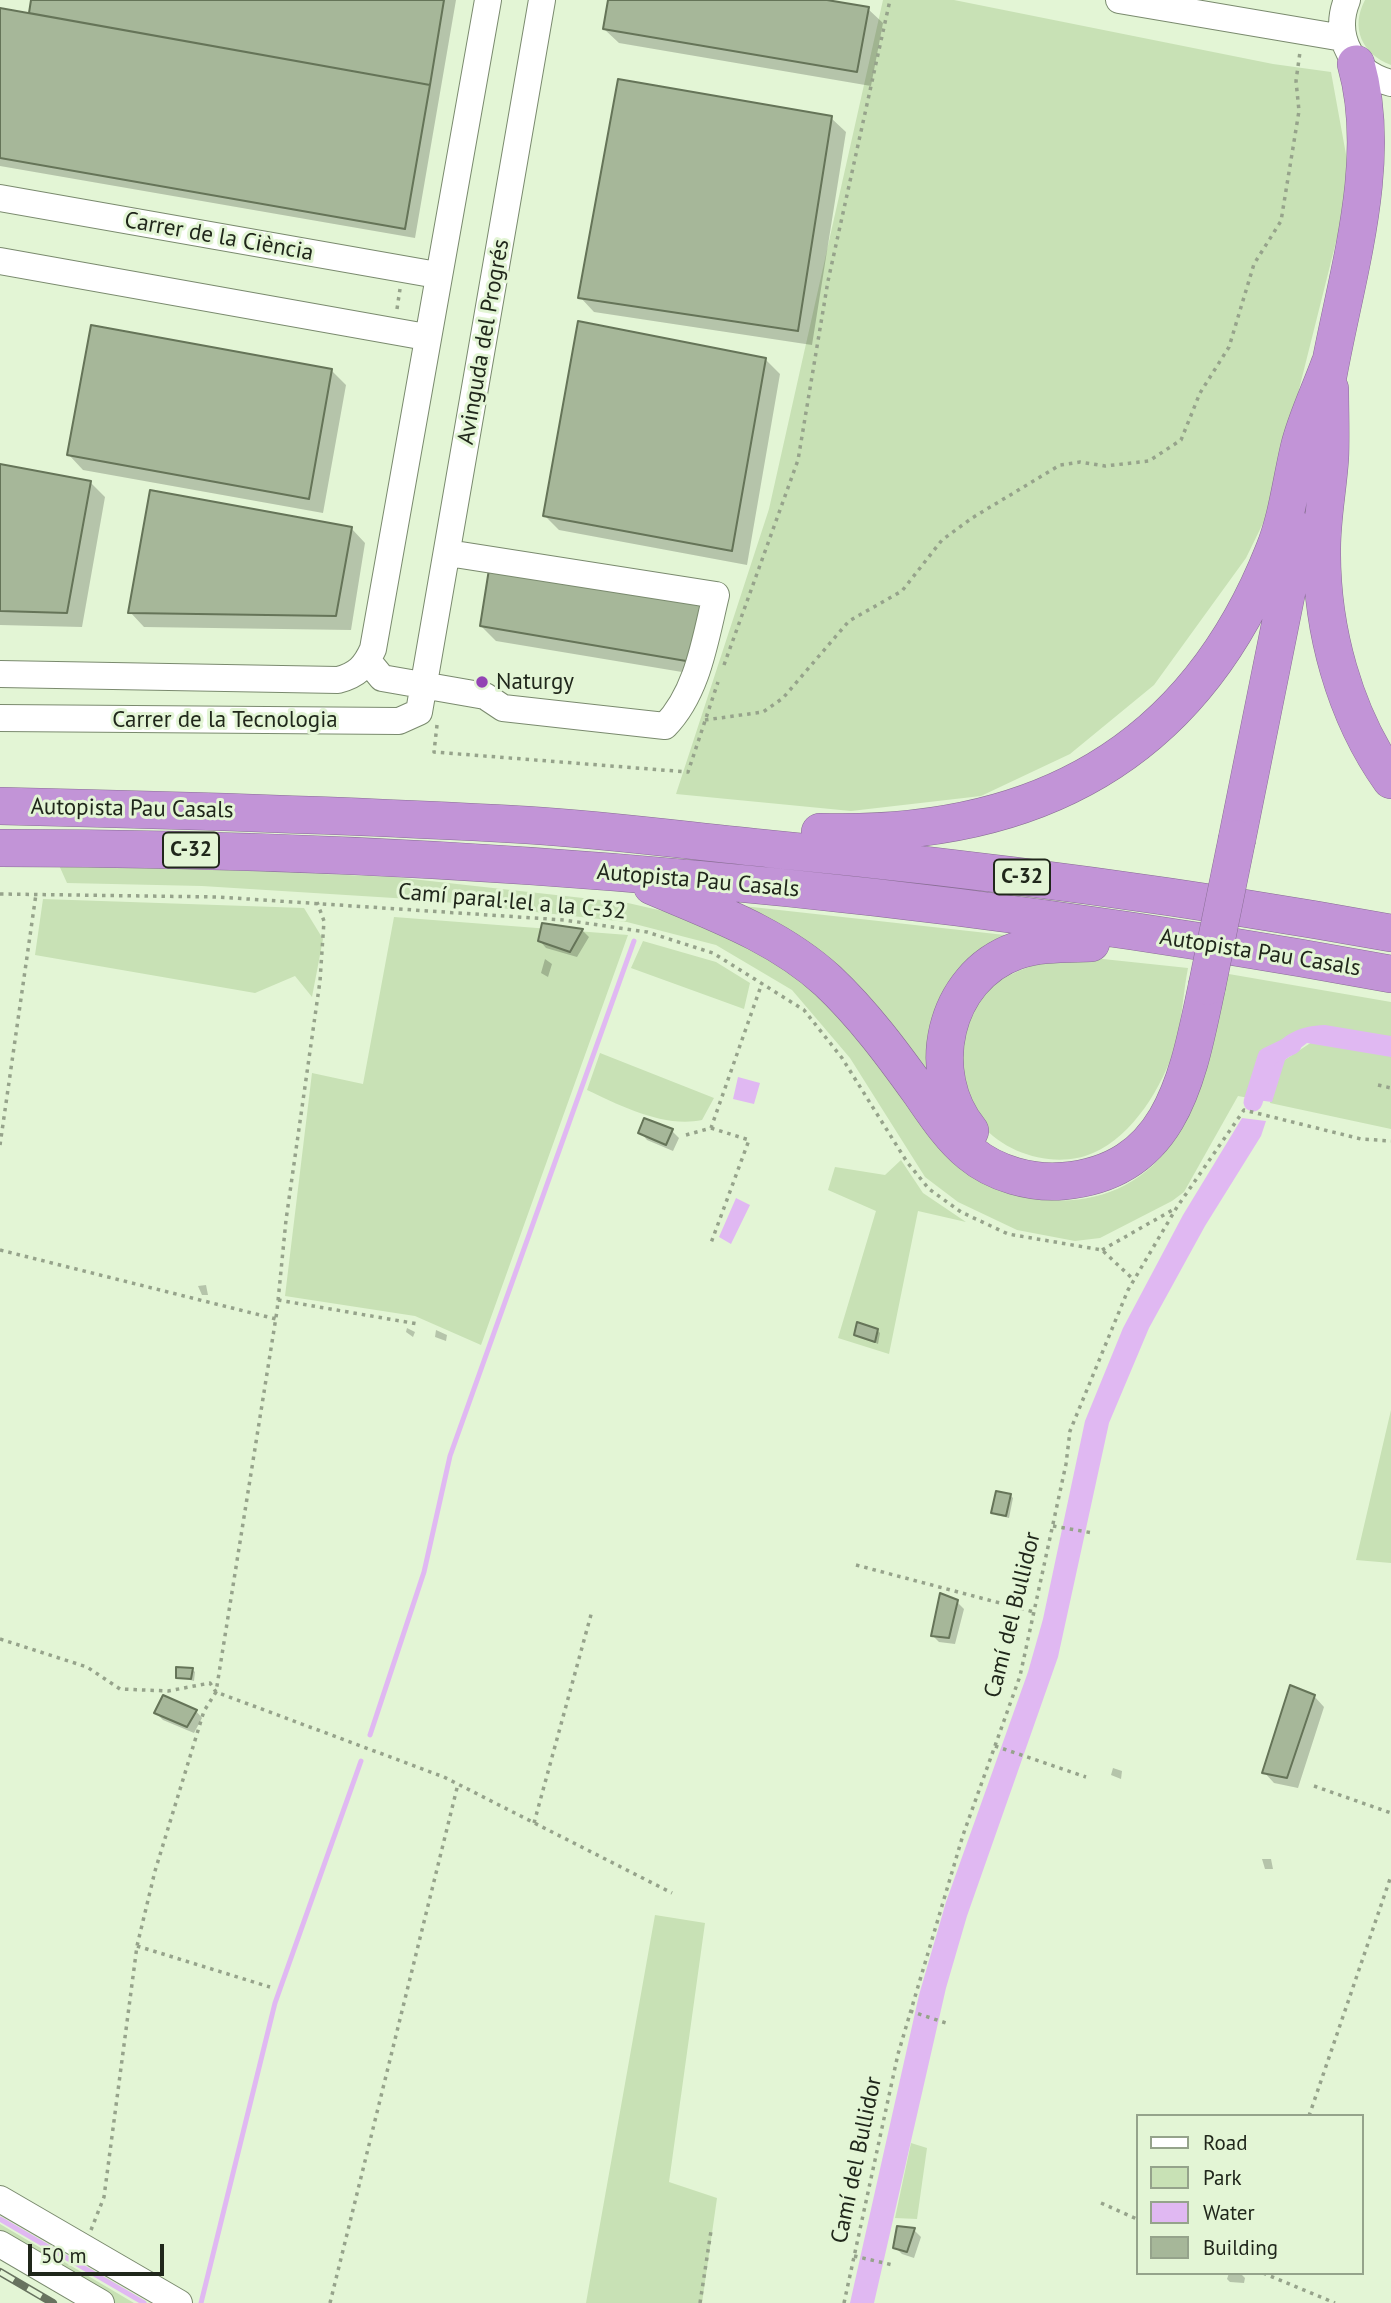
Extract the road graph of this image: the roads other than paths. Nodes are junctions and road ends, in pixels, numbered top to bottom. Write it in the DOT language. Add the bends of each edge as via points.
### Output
graph roads {
  1 [pos="488,0"];
  2 [pos="542,0"];
  3 [pos="1119,0"];
  4 [pos="1347,0"];
  5 [pos="1350,51"];
  6 [pos="1391,83"];
  7 [pos="1391,119"];
  8 [pos="1363,191"];
  9 [pos="0,198"];
  10 [pos="0,261"];
  11 [pos="437,275"];
  12 [pos="426,337"];
  13 [pos="1330,363"];
  14 [pos="448,553"];
  15 [pos="368,661"];
  16 [pos="0,674"];
  17 [pos="425,684"];
  18 [pos="0,718"];
  19 [pos="1391,780"];
  20 [pos="0,806"];
  21 [pos="651,835"];
  22 [pos="0,848"];
  23 [pos="625,874"];
  24 [pos="1391,933"];
  25 [pos="1176,939"];
  26 [pos="1391,974"];
  27 [pos="1035,1180"];
  28 [pos="0,2199"];
  29 [pos="0,2244"];
  30 [pos="101,2303"];
  31 [pos="178,2303"];
  1 -- 11 [label="street"];
  2 -- 14 [label="street, Avinguda del Progrés"];
  3 -- 5 [label="street"];
  4 -- 5 [label="street" via="1342,19"];
  5 -- 6 [label="street" via="1376,79"];
  5 -- 8 [label="highway" via="1366,99"];
  7 -- 8 [label="highway"];
  8 -- 13 [label="highway"];
  9 -- 11 [label="street, Carrer de la Ciència"];
  10 -- 12 [label="street"];
  11 -- 12 [label="street"];
  12 -- 15 [label="street"];
  13 -- 19 [label="highway" via="1330,461 1322,547 1326,611 1342,679 1363,733"];
  13 -- 21 [label="highway" via="1300,444 1275,549 1246,615 1207,675 1145,737 1112,761 1044,798 953,825 897,831 712,830"];
  13 -- 27 [label="highway, bridge" via="1237,839 1183,1087 1154,1138 1134,1157 1082,1179"];
  14 -- 17 [label="street, Avinguda del Progrés"];
  14 -- 17 [label="street" via="716,595 696,673 665,726 503,708 485,696"];
  15 -- 16 [label="street, Carrer de la Tecnologia" via="357,673 338,680"];
  15 -- 17 [label="street" via="382,678"];
  17 -- 18 [label="street, Carrer de la Tecnologia" via="419,712 399,721"];
  20 -- 21 [label="highway, Autopista Pau Casals / C-32" via="262,812"];
  21 -- 24 [label="highway, Autopista Pau Casals / C-32" via="897,860"];
  22 -- 23 [label="highway, Autopista Pau Casals / C-32" via="258,851"];
  23 -- 25 [label="highway, Autopista Pau Casals / C-32" via="767,885"];
  23 -- 27 [label="highway" via="746,926 799,958 861,1015 969,1153 998,1171"];
  25 -- 26 [label="highway, Autopista Pau Casals / C-32"];
  25 -- 27 [label="highway" via="1063,944 1014,952 994,963 962,995 945,1035 943,1057 951,1101 981,1144"];
  28 -- 31 [label="street"];
  29 -- 30 [label="street"];
}
